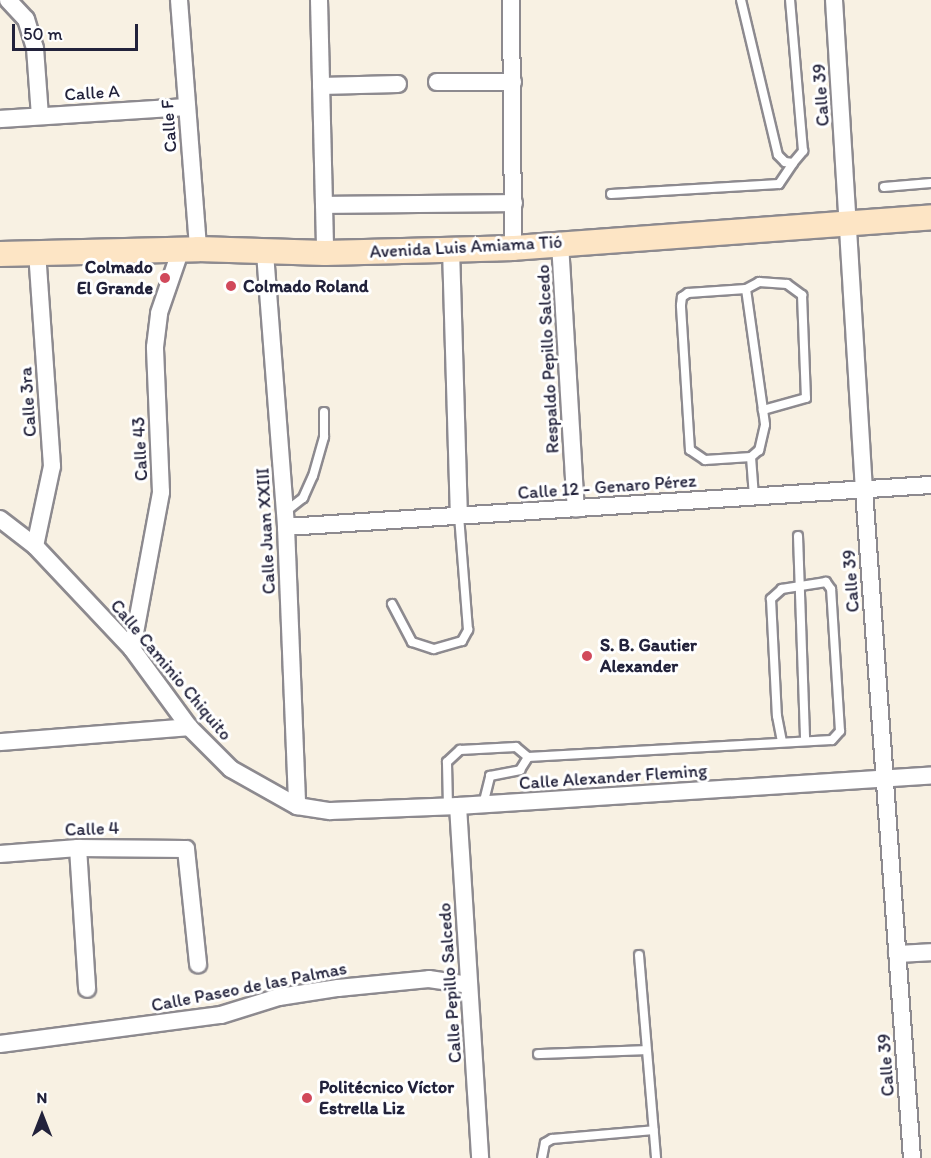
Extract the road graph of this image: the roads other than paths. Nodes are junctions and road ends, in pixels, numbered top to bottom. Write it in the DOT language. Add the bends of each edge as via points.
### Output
graph roads {
  1 [pos="8,0"];
  2 [pos="179,0"];
  3 [pos="319,0"];
  4 [pos="511,0"];
  5 [pos="741,0"];
  6 [pos="790,0"];
  7 [pos="834,0"];
  8 [pos="437,82"];
  9 [pos="513,82"];
  10 [pos="398,84"];
  11 [pos="321,86"];
  12 [pos="187,107"];
  13 [pos="40,116"];
  14 [pos="0,119"];
  15 [pos="793,163"];
  16 [pos="931,183"];
  17 [pos="884,187"];
  18 [pos="611,194"];
  19 [pos="514,203"];
  20 [pos="324,205"];
  21 [pos="931,217"];
  22 [pos="849,222"];
  23 [pos="560,243"];
  24 [pos="513,248"];
  25 [pos="190,249"];
  26 [pos="451,249"];
  27 [pos="37,253"];
  28 [pos="265,253"];
  29 [pos="325,253"];
  30 [pos="0,254"];
  31 [pos="746,289"];
  32 [pos="764,411"];
  33 [pos="324,412"];
  34 [pos="751,457"];
  35 [pos="931,485"];
  36 [pos="864,490"];
  37 [pos="754,497"];
  38 [pos="576,509"];
  39 [pos="459,516"];
  40 [pos="0,519"];
  41 [pos="286,519"];
  42 [pos="798,536"];
  43 [pos="35,546"];
  44 [pos="799,583"];
  45 [pos="392,604"];
  46 [pos="132,649"];
  47 [pos="189,727"];
  48 [pos="805,741"];
  49 [pos="0,742"];
  50 [pos="782,742"];
  51 [pos="528,757"];
  52 [pos="931,775"];
  53 [pos="886,778"];
  54 [pos="483,805"];
  55 [pos="297,806"];
  56 [pos="453,807"];
  57 [pos="78,848"];
  58 [pos="0,854"];
  59 [pos="931,952"];
  60 [pos="897,954"];
  61 [pos="639,955"];
  62 [pos="198,964"];
  63 [pos="469,985"];
  64 [pos="87,989"];
  65 [pos="0,1044"];
  66 [pos="645,1050"];
  67 [pos="538,1054"];
  68 [pos="654,1130"];
  69 [pos="480,1158"];
  70 [pos="542,1158"];
  71 [pos="656,1158"];
  72 [pos="912,1158"];
  1 -- 13 [label="street" via="26,19 35,48"];
  2 -- 12 [label="street, Calle F"];
  3 -- 11 [label="street"];
  4 -- 9 [label="street"];
  5 -- 15 [label="lane" via="778,155"];
  6 -- 15 [label="lane" via="803,151"];
  7 -- 22 [label="street, Calle 39"];
  8 -- 9 [label="street"];
  9 -- 19 [label="street"];
  10 -- 11 [label="street"];
  11 -- 20 [label="street"];
  12 -- 13 [label="street, Calle A"];
  12 -- 25 [label="street, Calle F"];
  13 -- 14 [label="street, Calle A"];
  15 -- 18 [label="lane" via="779,184"];
  16 -- 17 [label="lane"];
  19 -- 20 [label="street"];
  19 -- 24 [label="street"];
  20 -- 29 [label="street"];
  21 -- 22 [label="main road, Avenida Luis Amiama Tió"];
  22 -- 23 [label="main road, Avenida Luis Amiama Tió"];
  22 -- 36 [label="street, Calle 39"];
  23 -- 24 [label="main road, Avenida Luis Amiama Tió"];
  23 -- 38 [label="street, Respaldo Pepillo Salcedo"];
  24 -- 26 [label="main road, Avenida Luis Amiama Tió"];
  25 -- 27 [label="main road, Avenida Luis Amiama Tió"];
  25 -- 28 [label="main road, Avenida Luis Amiama Tió"];
  25 -- 46 [label="street, Calle 43" via="159,313 154,347 161,492"];
  26 -- 29 [label="main road, Avenida Luis Amiama Tió"];
  26 -- 39 [label="street"];
  27 -- 30 [label="main road, Avenida Luis Amiama Tió"];
  27 -- 43 [label="street, Calle 3ra" via="52,466"];
  28 -- 29 [label="main road, Avenida Luis Amiama Tió"];
  28 -- 41 [label="street, Calle Juan XXIII"];
  31 -- 32 [label="lane"];
  31 -- 32 [label="lane" via="759,282 787,284 802,295 806,398"];
  31 -- 34 [label="lane" via="688,293 682,297 681,305 690,450 705,460"];
  32 -- 34 [label="lane" via="762,441"];
  33 -- 41 [label="lane" via="324,437 313,476 303,498"];
  34 -- 37 [label="lane"];
  35 -- 36 [label="street, Calle 12 - Genaro Pérez"];
  36 -- 37 [label="street, Calle 12 - Genaro Pérez"];
  36 -- 53 [label="street, Calle 39"];
  37 -- 38 [label="street, Calle 12 - Genaro Pérez"];
  38 -- 39 [label="street, Calle 12 - Genaro Pérez"];
  39 -- 41 [label="street, Calle 12 - Genaro Pérez"];
  39 -- 45 [label="lane" via="468,630 462,640 434,649 412,642"];
  40 -- 43 [label="street, Calle Caminio Chiquito"];
  41 -- 55 [label="street, Calle Juan XXIII"];
  42 -- 44 [label="lane"];
  43 -- 46 [label="street, Calle Caminio Chiquito"];
  44 -- 48 [label="lane"];
  44 -- 48 [label="lane" via="826,582 831,589 840,731 832,740"];
  44 -- 50 [label="lane" via="782,589 771,600"];
  46 -- 47 [label="street, Calle Caminio Chiquito"];
  47 -- 49 [label="street"];
  47 -- 55 [label="street, Calle Caminio Chiquito" via="231,770"];
  48 -- 50 [label="lane"];
  50 -- 51 [label="lane"];
  51 -- 54 [label="lane" via="520,770 490,776"];
  51 -- 56 [label="lane" via="516,747 460,750 447,762"];
  52 -- 53 [label="street, Calle Alexander Fleming"];
  53 -- 54 [label="street, Calle Alexander Fleming"];
  53 -- 60 [label="street, Calle 39"];
  54 -- 56 [label="street, Calle Alexander Fleming"];
  55 -- 56 [label="street, Calle Alexander Fleming" via="330,811"];
  56 -- 63 [label="street, Calle Pepillo Salcedo"];
  57 -- 58 [label="street, Calle 4"];
  57 -- 62 [label="street, Calle 4" via="186,849"];
  57 -- 64 [label="street"];
  59 -- 60 [label="street"];
  60 -- 72 [label="street, Calle 39"];
  61 -- 66 [label="lane"];
  63 -- 65 [label="street, Calle Paseo de las Palmas" via="429,979 338,988 279,997 221,1016"];
  63 -- 69 [label="street, Calle Pepillo Salcedo"];
  66 -- 67 [label="lane"];
  66 -- 68 [label="lane"];
  68 -- 70 [label="lane" via="552,1139 545,1143"];
  68 -- 71 [label="lane"];
}
